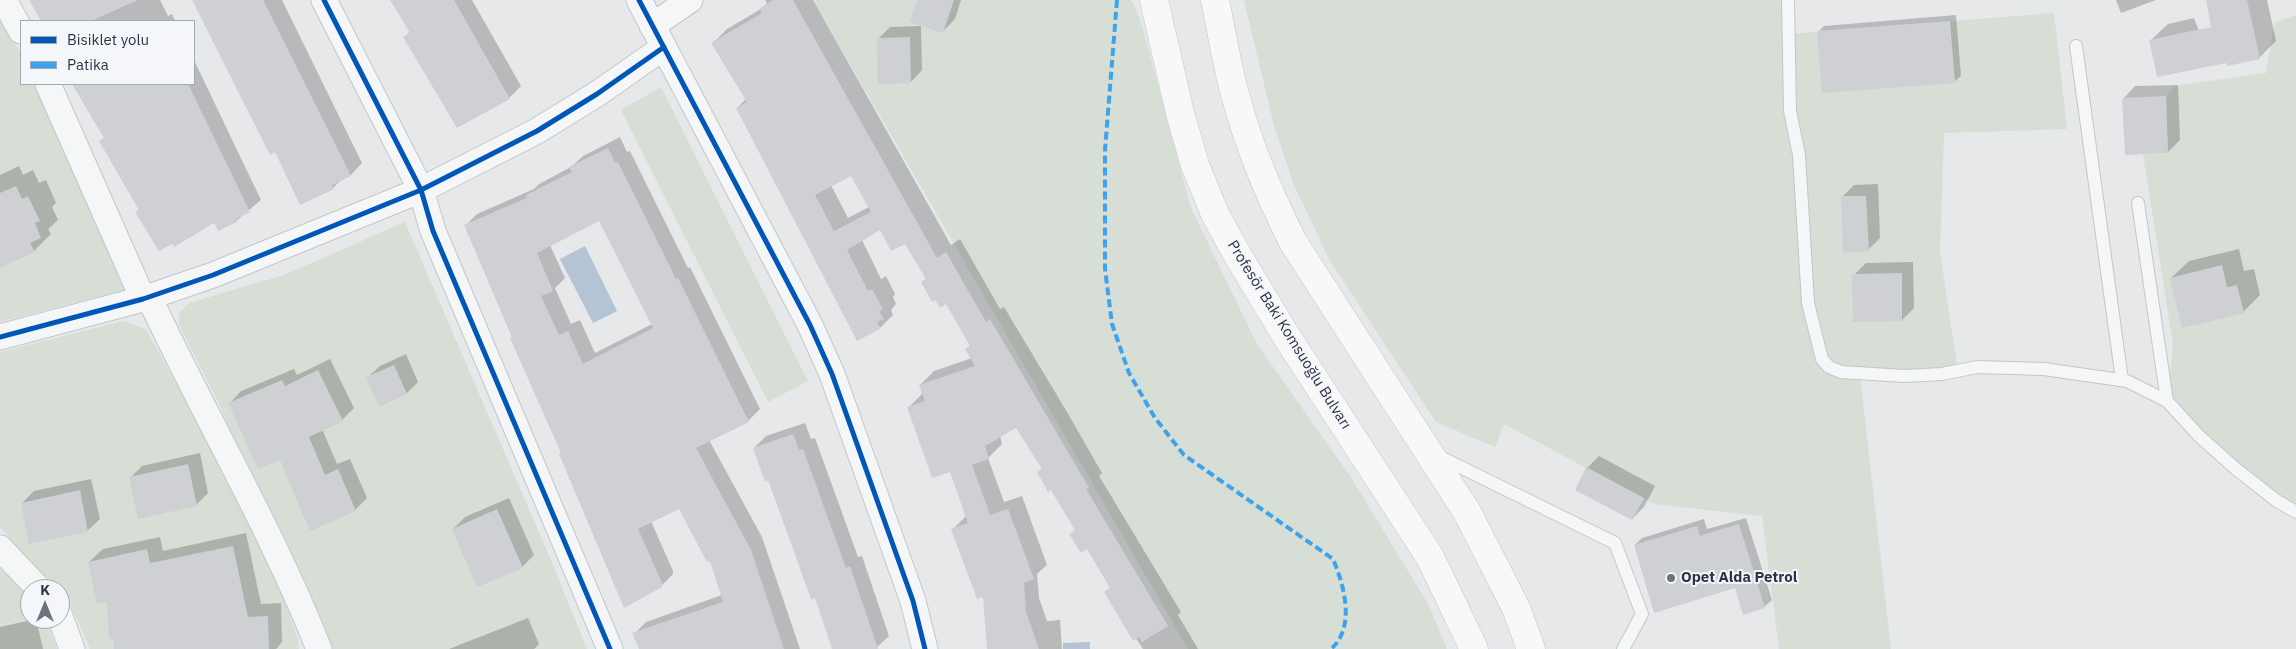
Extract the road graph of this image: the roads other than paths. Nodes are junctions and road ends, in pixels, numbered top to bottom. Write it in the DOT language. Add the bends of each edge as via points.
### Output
graph roads {
  1 [pos="4,0"];
  2 [pos="324,0"];
  3 [pos="639,0"];
  4 [pos="690,0"];
  5 [pos="1154,0"];
  6 [pos="1215,0"];
  7 [pos="1788,0"];
  8 [pos="20,29"];
  9 [pos="658,36"];
  10 [pos="2076,46"];
  11 [pos="48,85"];
  12 [pos="421,190"];
  13 [pos="2138,203"];
  14 [pos="146,298"];
  15 [pos="0,337"];
  16 [pos="2122,380"];
  17 [pos="2167,401"];
  18 [pos="1429,451"];
  19 [pos="2296,512"];
  20 [pos="0,548"];
  21 [pos="29,579"];
  22 [pos="65,629"];
  23 [pos="72,649"];
  24 [pos="319,649"];
  25 [pos="610,649"];
  26 [pos="925,649"];
  27 [pos="1474,649"];
  28 [pos="1532,649"];
  29 [pos="1623,649"];
  1 -- 8 [label="street"];
  2 -- 12 [label="street"];
  3 -- 9 [label="street"];
  4 -- 9 [label="street"];
  5 -- 27 [label="main road, Profesör Baki Komsuoğlu Bulvarı" via="1180,113 1195,165 1215,214 1285,334 1430,557"];
  6 -- 18 [label="main road" via="1236,100 1272,202 1293,242"];
  7 -- 16 [label="lane" via="1790,111 1799,155 1805,269 1811,319 1822,359 1829,367 1860,375 1904,376 2003,367"];
  9 -- 12 [label="street" via="597,94 537,130"];
  9 -- 26 [label="street" via="828,366 913,601"];
  10 -- 16 [label="lane"];
  11 -- 14 [label="street"];
  12 -- 14 [label="street" via="296,242"];
  12 -- 25 [label="street" via="437,240"];
  13 -- 17 [label="lane"];
  14 -- 15 [label="street"];
  14 -- 24 [label="street" via="287,574"];
  16 -- 17 [label="lane" via="2141,386"];
  17 -- 19 [label="lane" via="2236,469"];
  18 -- 28 [label="main road" via="1467,512 1516,608"];
  18 -- 29 [label="lane" via="1615,543 1642,614"];
  20 -- 21 [label="street"];
  22 -- 23 [label="street"];
}
